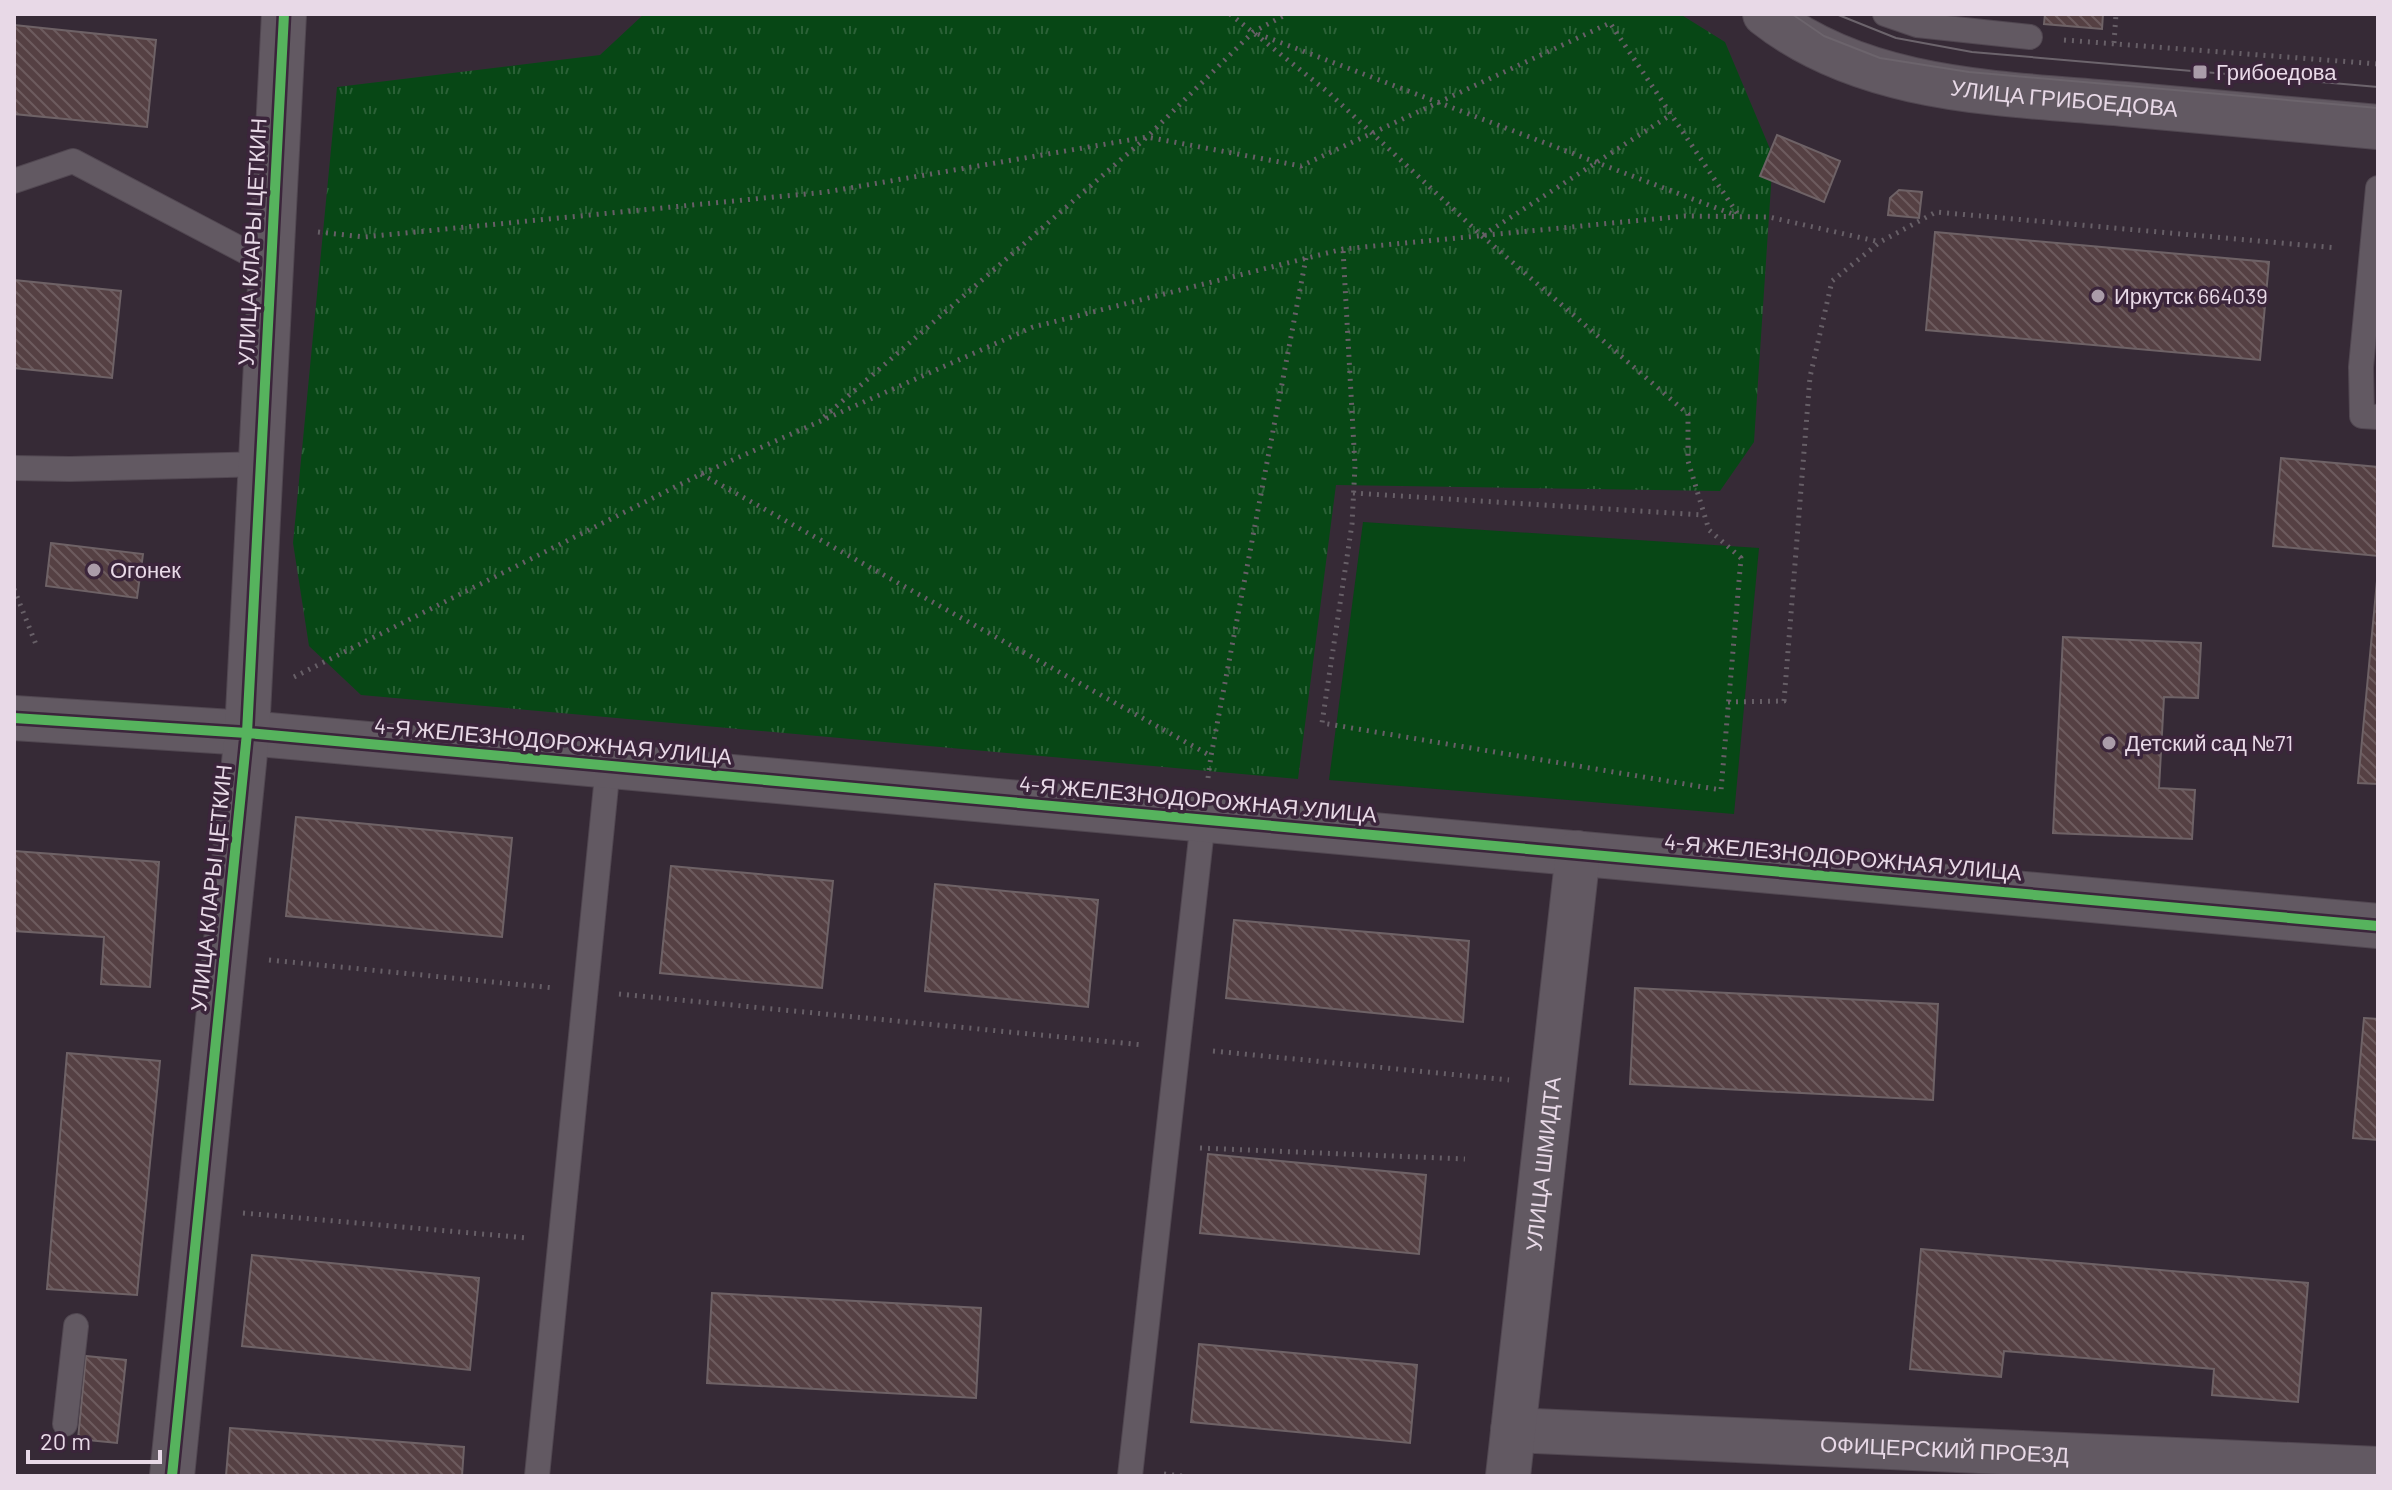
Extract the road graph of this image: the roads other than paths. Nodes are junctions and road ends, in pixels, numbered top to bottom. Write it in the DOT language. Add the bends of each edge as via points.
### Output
graph roads {
  1 [pos="284,14"];
  2 [pos="1885,14"];
  3 [pos="1766,15"];
  4 [pos="2030,37"];
  5 [pos="2378,127"];
  6 [pos="14,181"];
  7 [pos="2378,188"];
  8 [pos="271,265"];
  9 [pos="2378,417"];
  10 [pos="261,464"];
  11 [pos="14,468"];
  12 [pos="14,718"];
  13 [pos="247,733"];
  14 [pos="608,766"];
  15 [pos="1203,820"];
  16 [pos="1578,853"];
  17 [pos="2378,926"];
  18 [pos="76,1326"];
  19 [pos="65,1424"];
  20 [pos="1513,1430"];
  21 [pos="2378,1469"];
  22 [pos="172,1476"];
  23 [pos="537,1476"];
  24 [pos="1130,1476"];
  25 [pos="1508,1476"];
  1 -- 8 [label="street, УЛИЦА КЛАРЫ ЦЕТКИН"];
  2 -- 4 [label="lane" via="1917,25"];
  3 -- 5 [label="street, УЛИЦА ГРИБОЕДОВА" via="1851,62 1902,78 1993,92"];
  6 -- 8 [label="lane" via="73,161"];
  7 -- 9 [label="lane" via="2361,367 2362,416"];
  8 -- 10 [label="street, УЛИЦА КЛАРЫ ЦЕТКИН"];
  10 -- 11 [label="lane"];
  10 -- 13 [label="street, УЛИЦА КЛАРЫ ЦЕТКИН"];
  12 -- 13 [label="street, 4-Я ЖЕЛЕЗНОДОРОЖНАЯ УЛИЦА"];
  13 -- 14 [label="street, 4-Я ЖЕЛЕЗНОДОРОЖНАЯ УЛИЦА"];
  13 -- 22 [label="street, УЛИЦА КЛАРЫ ЦЕТКИН"];
  14 -- 15 [label="street, 4-Я ЖЕЛЕЗНОДОРОЖНАЯ УЛИЦА"];
  14 -- 23 [label="lane"];
  15 -- 16 [label="street, 4-Я ЖЕЛЕЗНОДОРОЖНАЯ УЛИЦА"];
  15 -- 24 [label="lane"];
  16 -- 17 [label="street, 4-Я ЖЕЛЕЗНОДОРОЖНАЯ УЛИЦА"];
  16 -- 20 [label="street, УЛИЦА ШМИДТА"];
  18 -- 19 [label="lane"];
  20 -- 21 [label="street, ОФИЦЕРСКИЙ ПРОЕЗД"];
  20 -- 25 [label="street, УЛИЦА ШМИДТА"];
}
